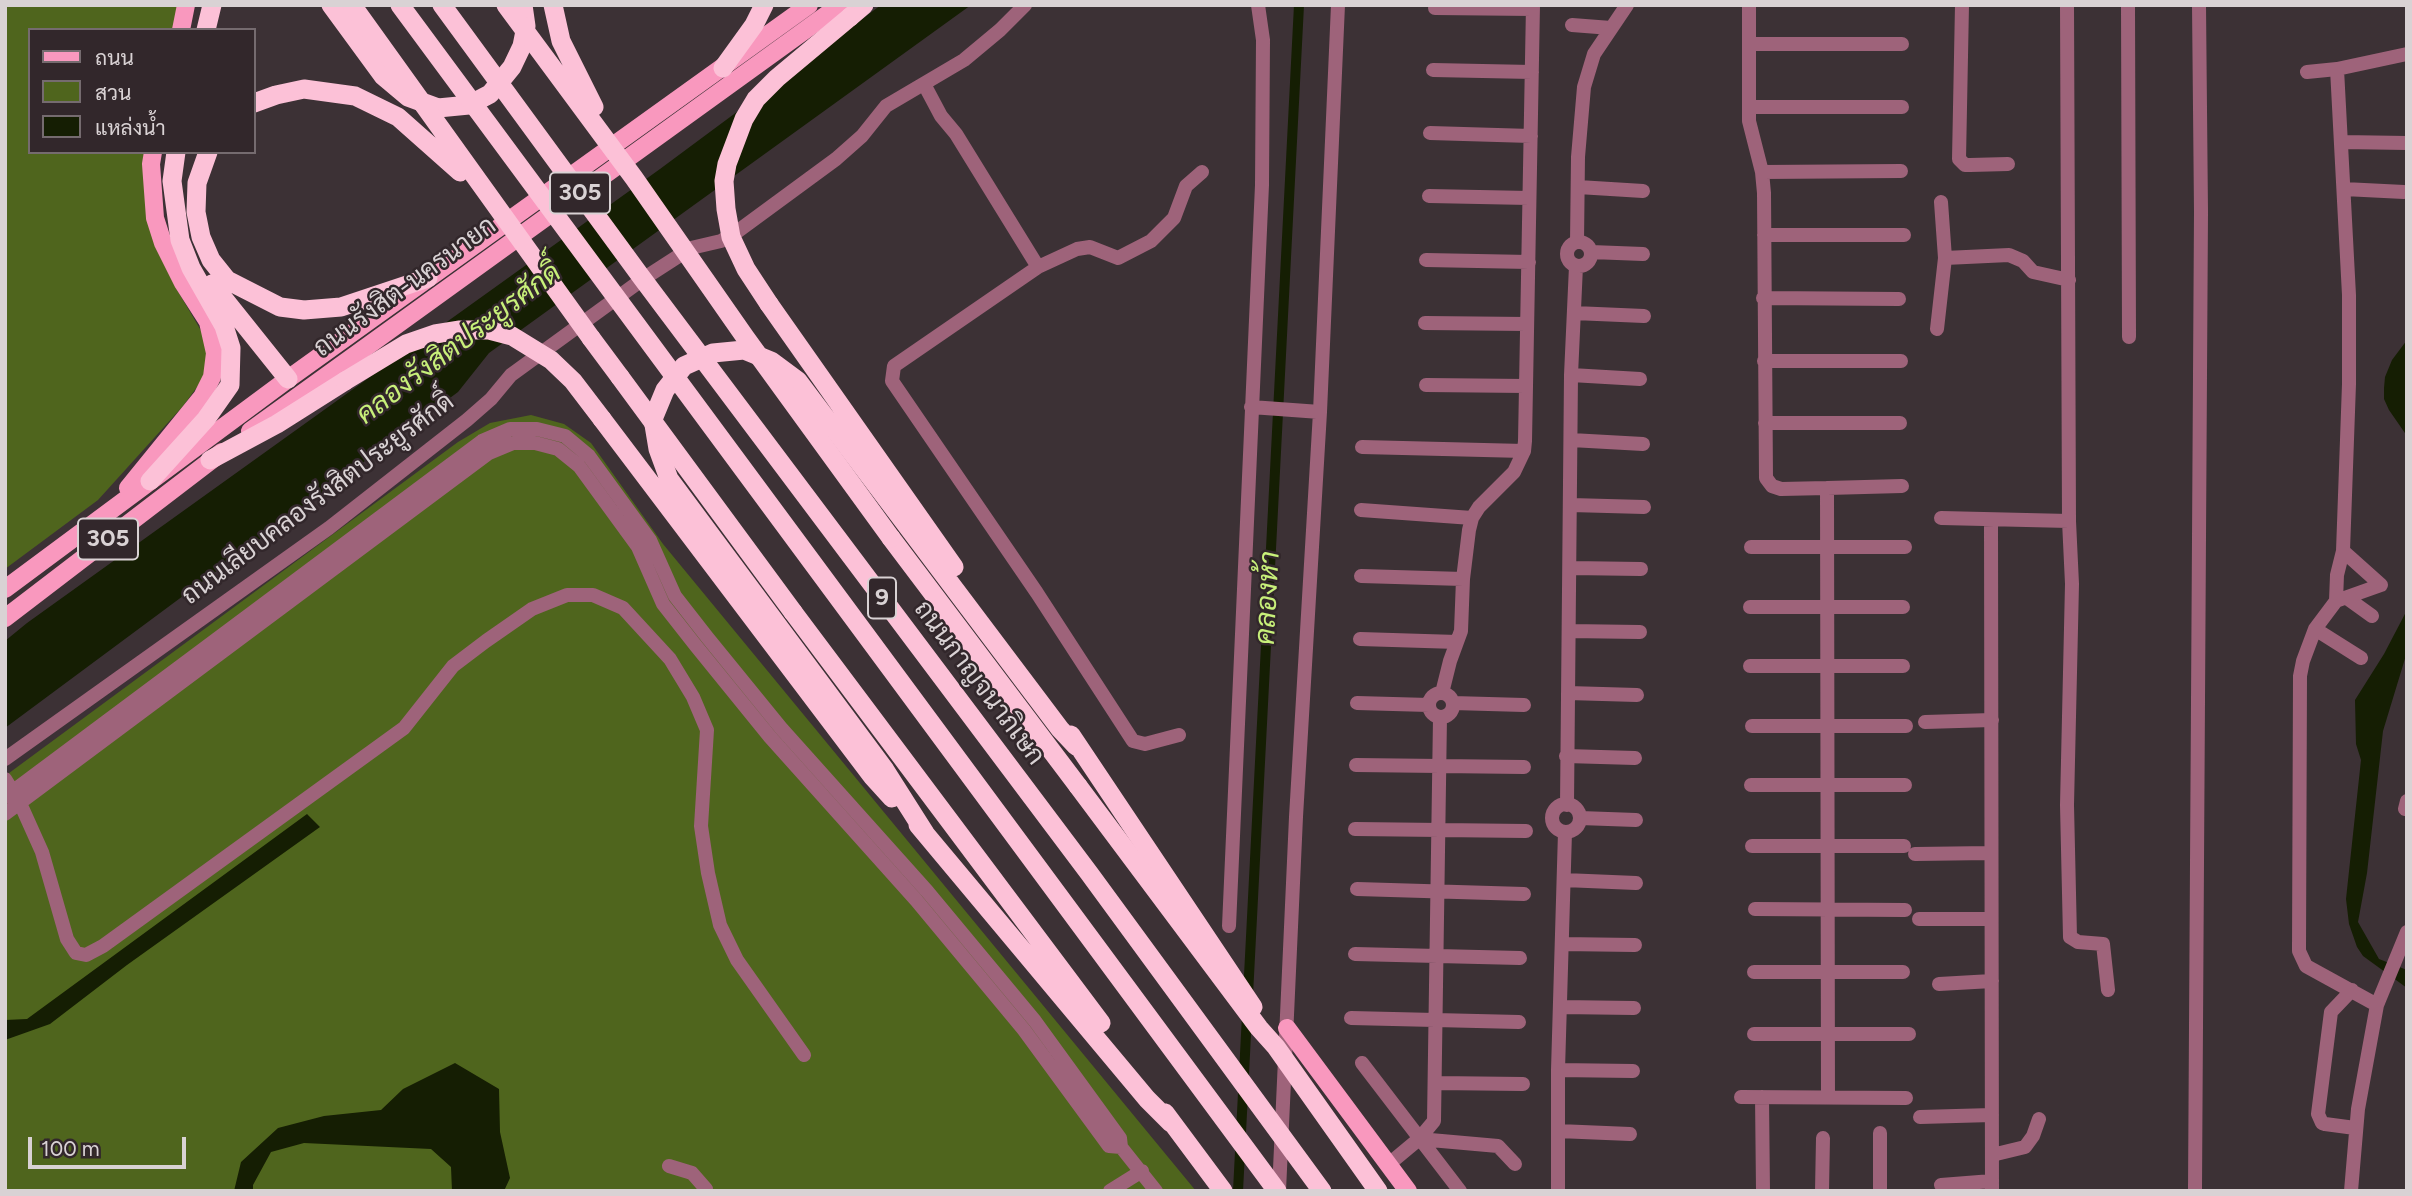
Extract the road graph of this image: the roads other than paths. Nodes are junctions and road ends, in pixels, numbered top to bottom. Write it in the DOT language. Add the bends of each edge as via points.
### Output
graph roads {
  1 [pos="186,5"];
  2 [pos="212,5"];
  3 [pos="331,5"];
  4 [pos="352,5"];
  5 [pos="400,5"];
  6 [pos="442,5"];
  7 [pos="506,5"];
  8 [pos="523,5"];
  9 [pos="553,5"];
  10 [pos="764,5"];
  11 [pos="809,5"];
  12 [pos="1025,5"];
  13 [pos="1258,5"];
  14 [pos="1627,5"];
  15 [pos="1749,5"];
  16 [pos="1962,5"];
  17 [pos="2067,5"];
  18 [pos="2128,5"];
  19 [pos="2199,5"];
  20 [pos="1338,6"];
  21 [pos="1533,7"];
  22 [pos="1435,8"];
  23 [pos="851,9"];
  24 [pos="1573,25"];
  25 [pos="181,28"];
  26 [pos="206,28"];
  27 [pos="1611,28"];
  28 [pos="1749,44"];
  29 [pos="1902,44"];
  30 [pos="2407,54"];
  31 [pos="723,68"];
  32 [pos="2337,69"];
  33 [pos="1433,70"];
  34 [pos="1532,72"];
  35 [pos="2307,72"];
  36 [pos="923,84"];
  37 [pos="256,102"];
  38 [pos="1749,107"];
  39 [pos="1902,107"];
  40 [pos="1430,133"];
  41 [pos="1531,136"];
  42 [pos="2342,142"];
  43 [pos="2407,143"];
  44 [pos="153,154"];
  45 [pos="176,154"];
  46 [pos="207,154"];
  47 [pos="2008,164"];
  48 [pos="1901,171"];
  49 [pos="1202,172"];
  50 [pos="1762,172"];
  51 [pos="634,178"];
  52 [pos="1578,187"];
  53 [pos="2344,189"];
  54 [pos="1643,191"];
  55 [pos="2404,192"];
  56 [pos="1429,196"];
  57 [pos="1529,198"];
  58 [pos="1941,202"];
  59 [pos="1764,235"];
  60 [pos="1904,235"];
  61 [pos="518,238"];
  62 [pos="1577,242"];
  63 [pos="183,249"];
  64 [pos="1591,252"];
  65 [pos="1643,254"];
  66 [pos="1945,258"];
  67 [pos="1426,260"];
  68 [pos="1529,262"];
  69 [pos="1576,266"];
  70 [pos="1038,267"];
  71 [pos="428,278"];
  72 [pos="2069,280"];
  73 [pos="1763,298"];
  74 [pos="1899,299"];
  75 [pos="1574,313"];
  76 [pos="1644,316"];
  77 [pos="1425,323"];
  78 [pos="1527,324"];
  79 [pos="1937,329"];
  80 [pos="2129,337"];
  81 [pos="1901,360"];
  82 [pos="1764,361"];
  83 [pos="1571,375"];
  84 [pos="288,379"];
  85 [pos="1640,379"];
  86 [pos="320,380"];
  87 [pos="1426,385"];
  88 [pos="1527,386"];
  89 [pos="1256,408"];
  90 [pos="1317,412"];
  91 [pos="1765,423"];
  92 [pos="1900,424"];
  93 [pos="1571,440"];
  94 [pos="1643,444"];
  95 [pos="1362,447"];
  96 [pos="1524,451"];
  97 [pos="210,460"];
  98 [pos="150,481"];
  99 [pos="1902,486"];
  100 [pos="1827,488"];
  101 [pos="1571,505"];
  102 [pos="1644,507"];
  103 [pos="1361,510"];
  104 [pos="105,515"];
  105 [pos="1472,518"];
  106 [pos="1941,518"];
  107 [pos="1991,520"];
  108 [pos="2069,521"];
  109 [pos="1751,547"];
  110 [pos="1827,547"];
  111 [pos="1905,547"];
  112 [pos="2343,551"];
  113 [pos="1571,568"];
  114 [pos="1642,569"];
  115 [pos="1361,576"];
  116 [pos="1463,579"];
  117 [pos="5,589"];
  118 [pos="2342,600"];
  119 [pos="1749,607"];
  120 [pos="1828,607"];
  121 [pos="1903,607"];
  122 [pos="2372,616"];
  123 [pos="5,618"];
  124 [pos="2315,629"];
  125 [pos="1570,631"];
  126 [pos="1640,632"];
  127 [pos="1360,639"];
  128 [pos="1457,642"];
  129 [pos="2361,658"];
  130 [pos="1750,666"];
  131 [pos="1828,666"];
  132 [pos="1903,666"];
  133 [pos="1568,694"];
  134 [pos="1637,695"];
  135 [pos="1447,698"];
  136 [pos="1357,703"];
  137 [pos="1429,705"];
  138 [pos="1524,705"];
  139 [pos="1440,717"];
  140 [pos="1992,720"];
  141 [pos="1925,722"];
  142 [pos="1752,726"];
  143 [pos="1828,726"];
  144 [pos="1906,726"];
  145 [pos="1179,735"];
  146 [pos="1076,746"];
  147 [pos="1566,756"];
  148 [pos="5,758"];
  149 [pos="1635,758"];
  150 [pos="1356,765"];
  151 [pos="1439,766"];
  152 [pos="1524,767"];
  153 [pos="1751,785"];
  154 [pos="1829,785"];
  155 [pos="1905,785"];
  156 [pos="11,792"];
  157 [pos="1567,805"];
  158 [pos="5,814"];
  159 [pos="1580,818"];
  160 [pos="1636,820"];
  161 [pos="1355,829"];
  162 [pos="1439,830"];
  163 [pos="1526,831"];
  164 [pos="1565,832"];
  165 [pos="925,833"];
  166 [pos="1828,845"];
  167 [pos="1752,846"];
  168 [pos="1990,853"];
  169 [pos="1564,880"];
  170 [pos="1636,883"];
  171 [pos="1357,889"];
  172 [pos="1438,892"];
  173 [pos="1524,894"];
  174 [pos="1755,909"];
  175 [pos="1828,910"];
  176 [pos="1905,910"];
  177 [pos="1919,919"];
  178 [pos="1990,919"];
  179 [pos="1229,926"];
  180 [pos="2407,932"];
  181 [pos="1562,944"];
  182 [pos="1635,945"];
  183 [pos="1355,954"];
  184 [pos="1437,957"];
  185 [pos="1520,958"];
  186 [pos="1828,971"];
  187 [pos="1754,972"];
  188 [pos="1903,972"];
  189 [pos="1992,981"];
  190 [pos="1063,984"];
  191 [pos="1939,984"];
  192 [pos="2108,990"];
  193 [pos="2352,990"];
  194 [pos="2377,1005"];
  195 [pos="1561,1007"];
  196 [pos="1634,1008"];
  197 [pos="1351,1018"];
  198 [pos="1437,1020"];
  199 [pos="1519,1022"];
  200 [pos="1287,1028"];
  201 [pos="1754,1034"];
  202 [pos="1828,1034"];
  203 [pos="1909,1034"];
  204 [pos="1276,1047"];
  205 [pos="804,1055"];
  206 [pos="1362,1063"];
  207 [pos="1558,1070"];
  208 [pos="1633,1071"];
  209 [pos="1436,1083"];
  210 [pos="1523,1084"];
  211 [pos="1741,1097"];
  212 [pos="1762,1097"];
  213 [pos="1828,1097"];
  214 [pos="1906,1098"];
  215 [pos="1992,1115"];
  216 [pos="1920,1117"];
  217 [pos="2039,1119"];
  218 [pos="2355,1128"];
  219 [pos="1558,1131"];
  220 [pos="1880,1133"];
  221 [pos="1630,1134"];
  222 [pos="1823,1138"];
  223 [pos="1419,1139"];
  224 [pos="1992,1155"];
  225 [pos="1389,1164"];
  226 [pos="1514,1164"];
  227 [pos="670,1166"];
  228 [pos="1142,1171"];
  229 [pos="1941,1185"];
  230 [pos="1992,1186"];
  231 [pos="709,1190"];
  232 [pos="1110,1191"];
  233 [pos="1156,1191"];
  234 [pos="1223,1191"];
  235 [pos="1278,1191"];
  236 [pos="1322,1191"];
  237 [pos="1378,1191"];
  238 [pos="1408,1191"];
  239 [pos="1460,1191"];
  240 [pos="1558,1191"];
  241 [pos="1763,1191"];
  242 [pos="1822,1191"];
  243 [pos="1880,1191"];
  244 [pos="2195,1191"];
  245 [pos="2351,1191"];
  1 -- 25 [label="main road"];
  2 -- 26 [label="highway"];
  3 -- 8 [label="highway" via="383,76 408,97 438,108 469,105 490,94 522,46 526,26"];
  4 -- 61 [label="highway, bridge"];
  5 -- 235 [label="highway, 9, bridge"];
  6 -- 236 [label="highway, ถนนกาญจนาภิเษก / 9, bridge"];
  7 -- 51 [label="highway, bridge"];
  9 -- 51 [label="highway, bridge" via="561,41 578,78"];
  10 -- 31 [label="highway"];
  11 -- 31 [label="main road, ถนนรังสิต-นครนายก / 305"];
  12 -- 36 [label="street, ถนนเลียบคลองรังสิตประยูรศักดิ์" via="982,46"];
  13 -- 89 [label="street" via="1263,40 1263,150"];
  14 -- 27 [label="street"];
  15 -- 28 [label="street"];
  16 -- 47 [label="street" via="1959,159 1965,165"];
  17 -- 72 [label="street"];
  18 -- 80 [label="street"];
  19 -- 244 [label="street"];
  20 -- 90 [label="street"];
  21 -- 22 [label="street"];
  21 -- 34 [label="street"];
  23 -- 86 [label="main road, ถนนรังสิต-นครนายก / 305"];
  23 -- 146 [label="highway, bridge" via="756,99 744,119 724,181 732,237 769,304 1038,685"];
  24 -- 27 [label="street"];
  27 -- 52 [label="street" via="1594,54 1584,87"];
  28 -- 29 [label="street"];
  28 -- 38 [label="street"];
  30 -- 32 [label="street"];
  31 -- 71 [label="main road, ถนนรังสิต-นครนายก / 305"];
  32 -- 35 [label="street"];
  32 -- 42 [label="street"];
  33 -- 34 [label="street"];
  34 -- 41 [label="street"];
  36 -- 70 [label="street"];
  36 -- 148 [label="street, ถนนเลียบคลองรังสิตประยูรศักดิ์" via="886,106 836,159 738,231 670,260 522,367 467,420 329,528"];
  37 -- 61 [label="highway, bridge" via="304,89 355,96 379,106 415,129 458,169"];
  38 -- 39 [label="street"];
  38 -- 50 [label="street" via="1750,131"];
  40 -- 41 [label="street"];
  41 -- 57 [label="street"];
  42 -- 43 [label="street"];
  42 -- 53 [label="street"];
  44 -- 104 [label="main road" via="155,218 183,283 208,322 214,339 212,377 186,420"];
  45 -- 63 [label="highway" via="172,181"];
  46 -- 71 [label="highway" via="197,183 196,212 211,260 227,280 280,307 304,310 341,307"];
  48 -- 50 [label="street"];
  49 -- 70 [label="street" via="1186,186 1174,218 1151,241 1118,258 1090,247"];
  50 -- 59 [label="street"];
  51 -- 204 [label="highway, bridge" via="891,538"];
  52 -- 54 [label="street"];
  52 -- 62 [label="street"];
  53 -- 55 [label="street"];
  53 -- 112 [label="street" via="2349,333"];
  56 -- 57 [label="street"];
  57 -- 68 [label="street"];
  58 -- 66 [label="street"];
  59 -- 60 [label="street"];
  59 -- 73 [label="street"];
  61 -- 190 [label="highway, bridge"];
  62 -- 64 [label="street" via="1588,245"];
  62 -- 69 [label="street" via="1566,252"];
  63 -- 84 [label="highway"];
  63 -- 98 [label="highway" via="224,326 231,348 230,385"];
  64 -- 65 [label="street"];
  64 -- 69 [label="street" via="1588,263"];
  66 -- 72 [label="street" via="2010,255 2033,272"];
  66 -- 79 [label="street"];
  67 -- 68 [label="street"];
  68 -- 78 [label="street"];
  69 -- 75 [label="street"];
  70 -- 145 [label="street" via="894,366 892,381 1133,741 1145,744"];
  71 -- 84 [label="main road, ถนนรังสิต-นครนายก / 305"];
  72 -- 108 [label="street"];
  73 -- 74 [label="street"];
  73 -- 82 [label="street"];
  75 -- 76 [label="street"];
  75 -- 83 [label="street"];
  77 -- 78 [label="street"];
  78 -- 88 [label="street"];
  81 -- 82 [label="street"];
  82 -- 91 [label="street"];
  83 -- 85 [label="street"];
  83 -- 93 [label="street"];
  84 -- 86 [label="main road"];
  84 -- 98 [label="main road, ถนนรังสิต-นครนายก / 305"];
  86 -- 97 [label="main road, ถนนรังสิต-นครนายก / 305"];
  87 -- 88 [label="street"];
  88 -- 96 [label="street"];
  89 -- 90 [label="street"];
  89 -- 179 [label="street"];
  90 -- 200 [label="street"];
  91 -- 92 [label="street"];
  91 -- 100 [label="street" via="1768,482 1781,489"];
  93 -- 94 [label="street"];
  93 -- 101 [label="street"];
  95 -- 96 [label="street"];
  96 -- 105 [label="street" via="1514,472"];
  97 -- 123 [label="main road, ถนนรังสิต-นครนายก / 305"];
  97 -- 165 [label="highway, bridge" via="406,344 460,330 512,336 551,360 573,381 872,776"];
  98 -- 104 [label="main road, ถนนรังสิต-นครนายก / 305"];
  99 -- 100 [label="street"];
  100 -- 110 [label="street"];
  101 -- 102 [label="street"];
  101 -- 113 [label="street"];
  103 -- 105 [label="street"];
  104 -- 117 [label="main road, ถนนรังสิต-นครนายก / 305"];
  105 -- 116 [label="street"];
  106 -- 107 [label="street"];
  107 -- 108 [label="street"];
  107 -- 140 [label="street"];
  108 -- 192 [label="street" via="2070,937 2102,944"];
  109 -- 110 [label="street"];
  110 -- 111 [label="street"];
  110 -- 120 [label="street"];
  112 -- 118 [label="street" via="2337,575"];
  112 -- 118 [label="street" via="2381,585"];
  113 -- 114 [label="street"];
  113 -- 125 [label="street"];
  115 -- 116 [label="street"];
  116 -- 128 [label="street" via="1463,622"];
  118 -- 122 [label="street"];
  118 -- 124 [label="street"];
  119 -- 120 [label="street"];
  120 -- 121 [label="street"];
  120 -- 131 [label="street"];
  124 -- 129 [label="street"];
  124 -- 193 [label="street" via="2300,676 2299,951 2306,966"];
  125 -- 126 [label="street"];
  125 -- 133 [label="street"];
  127 -- 128 [label="street"];
  128 -- 135 [label="street"];
  130 -- 131 [label="street"];
  131 -- 132 [label="street"];
  131 -- 143 [label="street"];
  133 -- 134 [label="street"];
  133 -- 147 [label="street"];
  135 -- 137 [label="street" via="1433,696"];
  135 -- 138 [label="street"];
  135 -- 139 [label="street" via="1450,713"];
  136 -- 137 [label="street"];
  137 -- 139 [label="street"];
  139 -- 151 [label="street"];
  140 -- 141 [label="street"];
  140 -- 168 [label="street"];
  142 -- 143 [label="street"];
  143 -- 144 [label="street"];
  143 -- 154 [label="street"];
  146 -- 165 [label="highway" via="798,381 771,361 744,350 713,353 684,366 665,390 653,419 669,479 885,770"];
  146 -- 204 [label="highway, bridge" via="1160,866"];
  147 -- 149 [label="street"];
  147 -- 157 [label="street"];
  150 -- 151 [label="street"];
  151 -- 152 [label="street"];
  151 -- 162 [label="street"];
  153 -- 154 [label="street"];
  154 -- 155 [label="street"];
  154 -- 166 [label="street"];
  156 -- 158 [label="street"];
  156 -- 205 [label="street" via="42,852 67,939 76,953 86,955 404,728 453,666 486,641 532,609 567,595 593,595 623,608 670,659 693,697 707,730 701,826 720,925 737,960"];
  156 -- 228 [label="street" via="482,441 510,429 565,436 589,456 650,540 701,641 771,737 855,822 1024,1030 1109,1146 1121,1147"];
  157 -- 159 [label="street" via="1576,808"];
  157 -- 164 [label="street" via="1556,809 1553,817 1557,828"];
  159 -- 160 [label="street"];
  159 -- 164 [label="street" via="1577,828"];
  161 -- 162 [label="street"];
  162 -- 163 [label="street"];
  162 -- 172 [label="street"];
  164 -- 169 [label="street"];
  165 -- 190 [label="highway"];
  166 -- 167 [label="street"];
  166 -- 168 [label="street"];
  166 -- 175 [label="street"];
  168 -- 178 [label="street"];
  169 -- 170 [label="street"];
  169 -- 181 [label="street"];
  171 -- 172 [label="street"];
  172 -- 173 [label="street"];
  172 -- 184 [label="street"];
  174 -- 175 [label="street"];
  175 -- 176 [label="street"];
  175 -- 186 [label="street"];
  177 -- 178 [label="street"];
  178 -- 189 [label="street"];
  180 -- 194 [label="street"];
  181 -- 182 [label="street"];
  181 -- 195 [label="street"];
  183 -- 184 [label="street"];
  184 -- 185 [label="street"];
  184 -- 198 [label="street"];
  186 -- 187 [label="street"];
  186 -- 188 [label="street"];
  186 -- 202 [label="street"];
  189 -- 191 [label="street"];
  189 -- 215 [label="street"];
  190 -- 234 [label="highway" via="1147,1100 1171,1123"];
  193 -- 194 [label="street"];
  193 -- 218 [label="street" via="2331,1012 2318,1114 2322,1123"];
  194 -- 218 [label="street"];
  195 -- 196 [label="street"];
  195 -- 207 [label="street"];
  197 -- 198 [label="street"];
  198 -- 199 [label="street"];
  198 -- 209 [label="street"];
  200 -- 225 [label="main road"];
  200 -- 235 [label="street"];
  201 -- 202 [label="street"];
  202 -- 203 [label="street"];
  202 -- 213 [label="street"];
  204 -- 237 [label="highway, bridge"];
  206 -- 223 [label="street"];
  207 -- 208 [label="street"];
  207 -- 219 [label="street"];
  209 -- 210 [label="street"];
  209 -- 223 [label="street" via="1434,1121"];
  211 -- 212 [label="street"];
  212 -- 213 [label="street"];
  212 -- 241 [label="street"];
  213 -- 214 [label="street"];
  215 -- 216 [label="street"];
  215 -- 224 [label="street"];
  217 -- 224 [label="street" via="2025,1147"];
  218 -- 245 [label="street"];
  219 -- 221 [label="street"];
  219 -- 240 [label="street"];
  220 -- 243 [label="street"];
  222 -- 242 [label="street"];
  223 -- 225 [label="street"];
  223 -- 226 [label="street" via="1498,1146"];
  223 -- 239 [label="street"];
  224 -- 230 [label="street"];
  225 -- 238 [label="main road"];
  227 -- 231 [label="street" via="692,1173"];
  228 -- 232 [label="street"];
  228 -- 233 [label="street"];
  229 -- 230 [label="street"];
}
